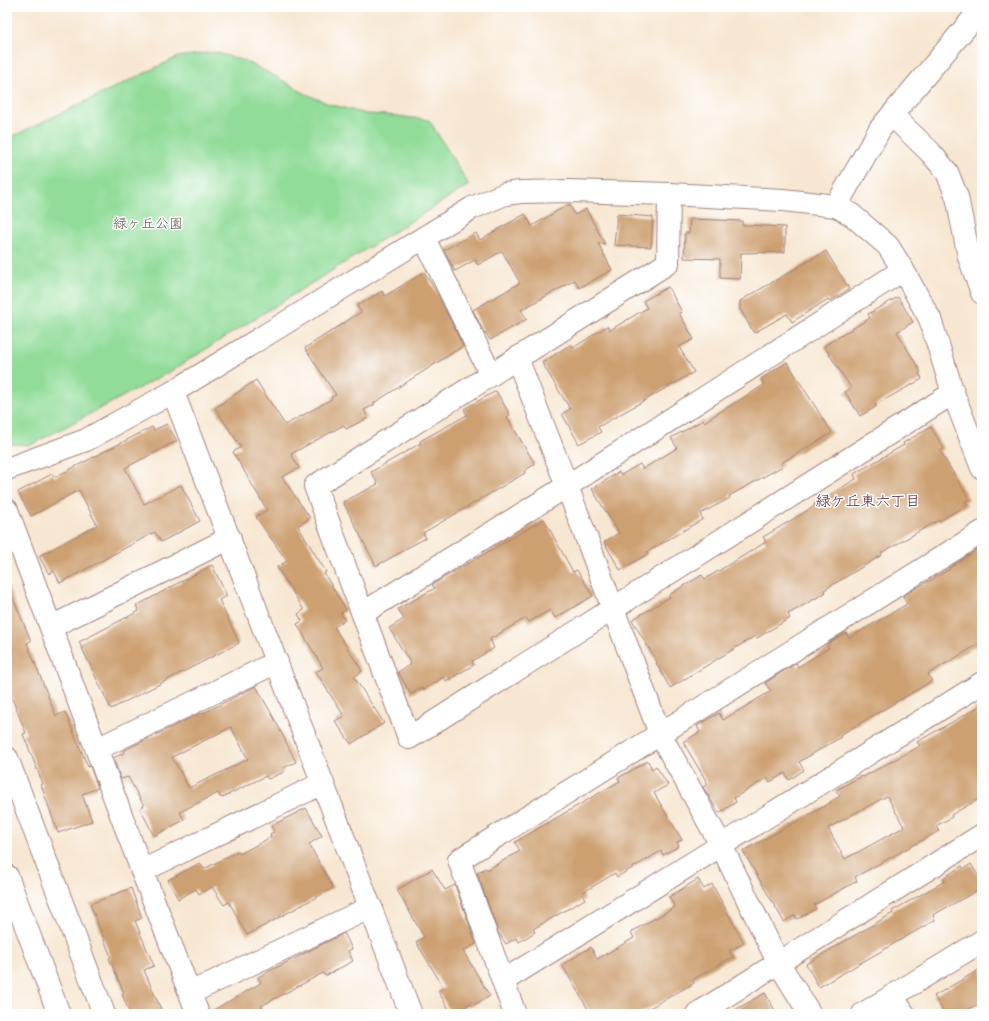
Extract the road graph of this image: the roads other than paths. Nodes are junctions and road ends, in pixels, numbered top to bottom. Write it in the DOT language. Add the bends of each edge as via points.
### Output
graph roads {
  1 [pos="982,8"];
  2 [pos="892,114"];
  3 [pos="669,194"];
  4 [pos="836,206"];
  5 [pos="424,238"];
  6 [pos="903,270"];
  7 [pos="982,293"];
  8 [pos="517,358"];
  9 [pos="491,375"];
  10 [pos="174,392"];
  11 [pos="953,393"];
  12 [pos="982,468"];
  13 [pos="7,469"];
  14 [pos="567,486"];
  15 [pos="7,510"];
  16 [pos="982,532"];
  17 [pos="230,538"];
  18 [pos="614,609"];
  19 [pos="363,613"];
  20 [pos="51,627"];
  21 [pos="277,662"];
  22 [pos="982,683"];
  23 [pos="660,734"];
  24 [pos="97,749"];
  25 [pos="7,758"];
  26 [pos="323,783"];
  27 [pos="982,835"];
  28 [pos="721,845"];
  29 [pos="142,871"];
  30 [pos="7,876"];
  31 [pos="371,907"];
  32 [pos="982,941"];
  33 [pos="778,962"];
  34 [pos="503,981"];
  35 [pos="190,993"];
  36 [pos="892,996"];
  37 [pos="59,1014"];
  38 [pos="104,1014"];
  39 [pos="198,1014"];
  40 [pos="411,1014"];
  41 [pos="515,1014"];
  42 [pos="697,1014"];
  43 [pos="810,1014"];
  44 [pos="863,1014"];
  45 [pos="904,1014"];
  1 -- 2 [label="street"];
  2 -- 4 [label="street" via="880,128"];
  2 -- 7 [label="street" via="947,172 957,197 969,257"];
  3 -- 4 [label="street" via="783,200"];
  3 -- 5 [label="street" via="570,191 505,194 472,208"];
  3 -- 8 [label="street" via="668,263"];
  4 -- 6 [label="street" via="852,215 888,246"];
  5 -- 9 [label="street"];
  5 -- 10 [label="street"];
  6 -- 11 [label="street" via="930,319"];
  6 -- 14 [label="street"];
  8 -- 9 [label="street"];
  8 -- 14 [label="street"];
  9 -- 19 [label="street" via="315,486"];
  10 -- 13 [label="street" via="86,440"];
  10 -- 17 [label="street"];
  11 -- 12 [label="street"];
  11 -- 18 [label="street"];
  14 -- 18 [label="street"];
  14 -- 19 [label="street"];
  15 -- 20 [label="street"];
  16 -- 23 [label="street"];
  17 -- 20 [label="street"];
  17 -- 21 [label="street"];
  18 -- 19 [label="street" via="409,738"];
  18 -- 23 [label="street"];
  20 -- 24 [label="street"];
  21 -- 24 [label="street"];
  21 -- 26 [label="street"];
  22 -- 28 [label="street"];
  23 -- 28 [label="street"];
  23 -- 34 [label="street" via="459,860"];
  24 -- 29 [label="street"];
  25 -- 38 [label="street"];
  26 -- 29 [label="street"];
  26 -- 31 [label="street"];
  27 -- 33 [label="street"];
  28 -- 33 [label="street"];
  28 -- 34 [label="street"];
  29 -- 35 [label="street"];
  30 -- 37 [label="street"];
  31 -- 35 [label="street"];
  31 -- 40 [label="street"];
  32 -- 36 [label="street"];
  33 -- 42 [label="street"];
  33 -- 43 [label="street"];
  34 -- 41 [label="street"];
  35 -- 39 [label="street"];
  36 -- 44 [label="street"];
  36 -- 45 [label="street"];
}
